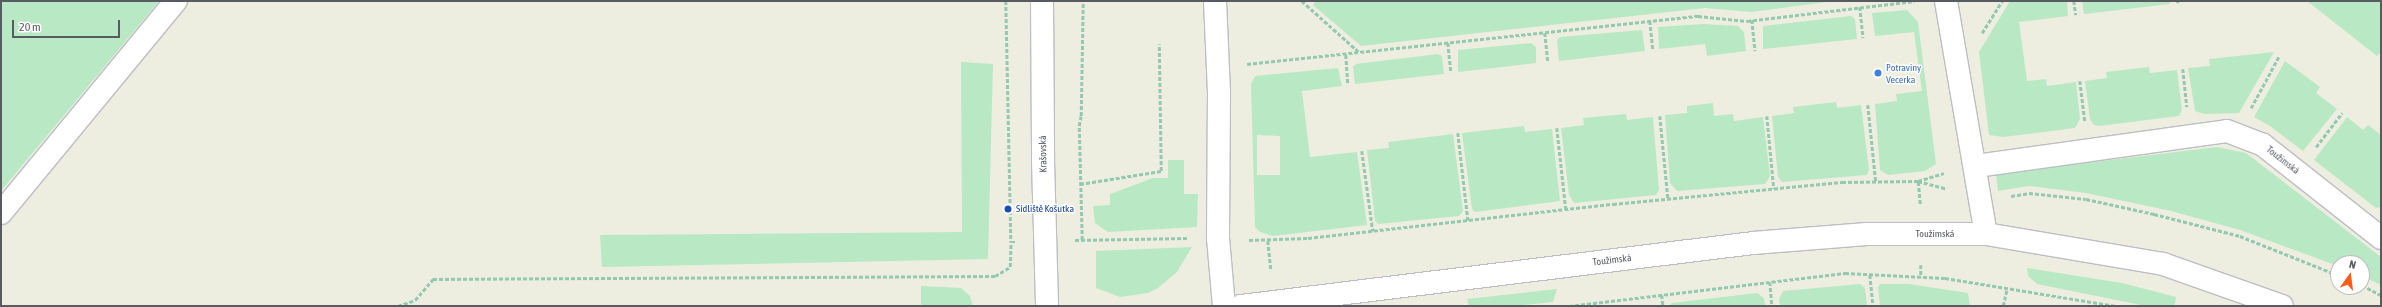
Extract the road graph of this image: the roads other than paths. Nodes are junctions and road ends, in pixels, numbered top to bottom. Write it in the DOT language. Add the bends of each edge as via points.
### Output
graph roads {
  1 [pos="176,1"];
  2 [pos="1042,1"];
  3 [pos="1215,1"];
  4 [pos="1946,1"];
  5 [pos="1975,160"];
  6 [pos="1,213"];
  7 [pos="1986,234"];
  8 [pos="2381,238"];
  9 [pos="1048,306"];
  10 [pos="1224,306"];
  11 [pos="1241,306"];
  12 [pos="2282,306"];
  1 -- 6 [label="street"];
  2 -- 9 [label="street, Krašovská" via="1043,161"];
  3 -- 10 [label="street" via="1219,92 1218,238"];
  4 -- 5 [label="street"];
  5 -- 7 [label="street"];
  5 -- 8 [label="street, Toužimská" via="2227,131 2264,145"];
  7 -- 11 [label="street, Toužimská" via="1867,234 1753,243"];
  7 -- 12 [label="street, Toužimská" via="2163,264"];
}
